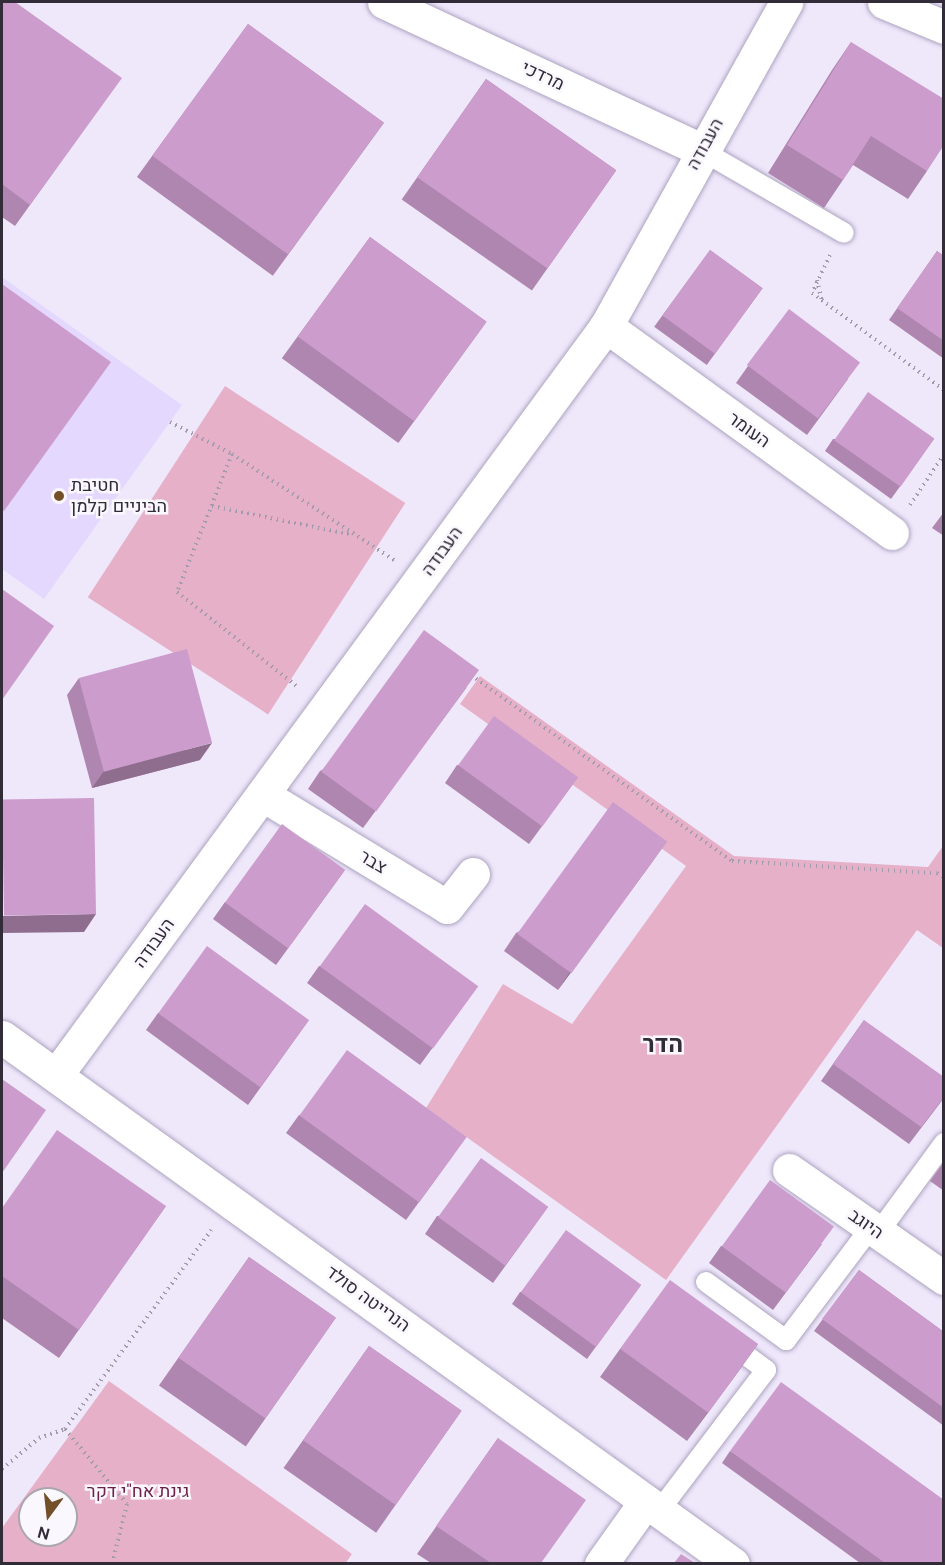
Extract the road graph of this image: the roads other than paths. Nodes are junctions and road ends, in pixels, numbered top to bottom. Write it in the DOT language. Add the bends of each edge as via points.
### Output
graph roads {
  1 [pos="384,2"];
  2 [pos="786,2"];
  3 [pos="884,2"];
  4 [pos="944,27"];
  5 [pos="701,150"];
  6 [pos="844,233"];
  7 [pos="606,326"];
  8 [pos="892,533"];
  9 [pos="263,795"];
  10 [pos="473,874"];
  11 [pos="2,1037"];
  12 [pos="57,1074"];
  13 [pos="944,1143"];
  14 [pos="789,1170"];
  15 [pos="875,1230"];
  16 [pos="944,1278"];
  17 [pos="706,1282"];
  18 [pos="711,1329"];
  19 [pos="653,1506"];
  20 [pos="601,1563"];
  21 [pos="733,1563"];
  1 -- 5 [label="street, מרדכי"];
  2 -- 5 [label="street, העבודה"];
  3 -- 4 [label="street"];
  5 -- 6 [label="lane"];
  5 -- 7 [label="street, העבודה"];
  7 -- 8 [label="street, העומר"];
  7 -- 9 [label="street, העבודה"];
  9 -- 10 [label="street, צבר" via="447,907"];
  9 -- 12 [label="street, העבודה"];
  11 -- 12 [label="street, הנרייטה סולד"];
  12 -- 19 [label="street, הנרייטה סולד"];
  13 -- 15 [label="lane"];
  14 -- 15 [label="street, היוגב"];
  15 -- 16 [label="street, היוגב"];
  15 -- 17 [label="lane" via="786,1340"];
  18 -- 19 [label="lane" via="766,1370"];
  19 -- 20 [label="street"];
  19 -- 21 [label="street, הנרייטה סולד"];
}
